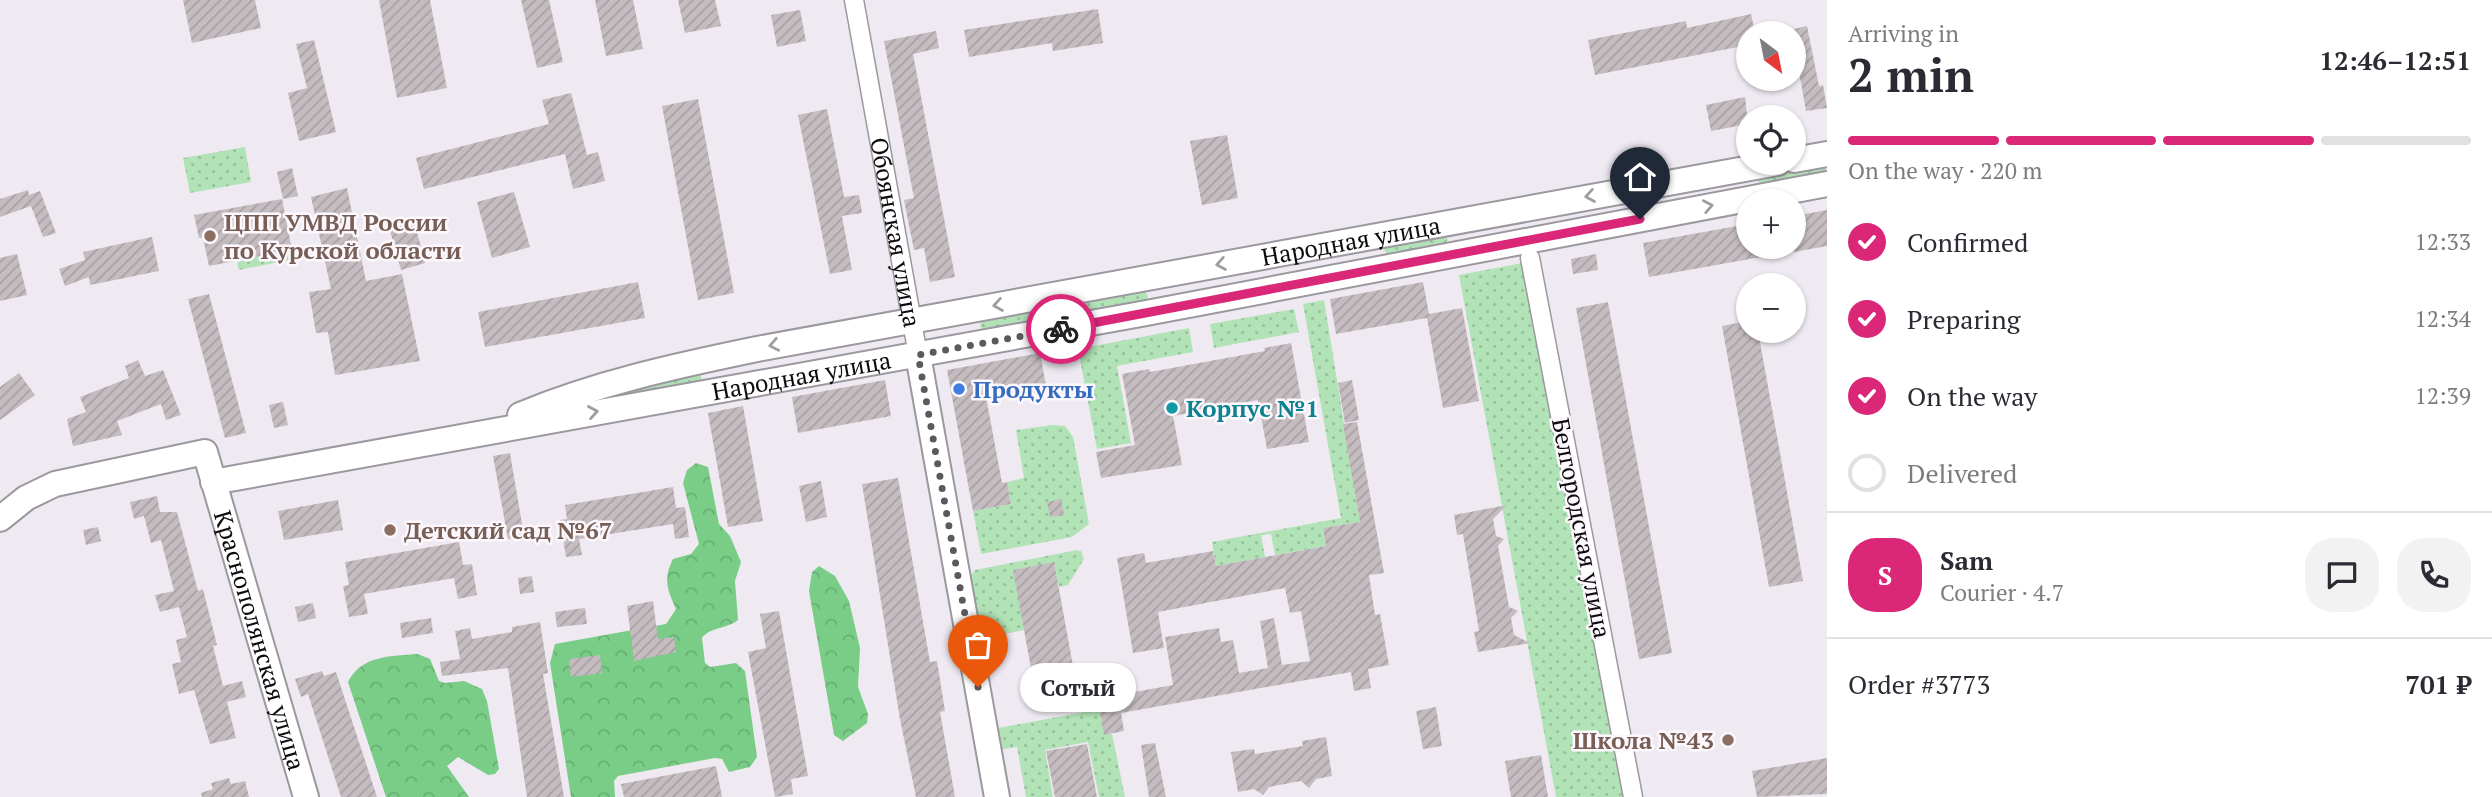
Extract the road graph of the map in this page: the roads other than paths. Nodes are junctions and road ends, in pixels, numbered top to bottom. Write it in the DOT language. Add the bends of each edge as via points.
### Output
graph roads {
  1 [pos="853,0"];
  2 [pos="1827,154"];
  3 [pos="1806,158"];
  4 [pos="1736,171"];
  5 [pos="1827,184"];
  6 [pos="1530,258"];
  7 [pos="912,320"];
  8 [pos="918,355"];
  9 [pos="478,432"];
  10 [pos="213,482"];
  11 [pos="0,519"];
  12 [pos="306,797"];
  13 [pos="997,797"];
  14 [pos="1633,797"];
  1 -- 7 [label="street, Обоянская улица"];
  2 -- 3 [label="street"];
  4 -- 7 [label="street, Народная улица, one-way"];
  8 -- 5 [label="street, Народная улица, one-way"];
  6 -- 14 [label="street, Белгородская улица"];
  7 -- 8 [label="street, Обоянская улица"];
  7 -- 9 [label="street, Народная улица, one-way" via="639,373"];
  9 -- 8 [label="street, Народная улица, one-way"];
  8 -- 13 [label="street, Обоянская улица"];
  9 -- 10 [label="street, Народная улица"];
  10 -- 11 [label="street" via="205,452 55,484 26,498"];
  10 -- 12 [label="street, Краснополянская улица"];
}
